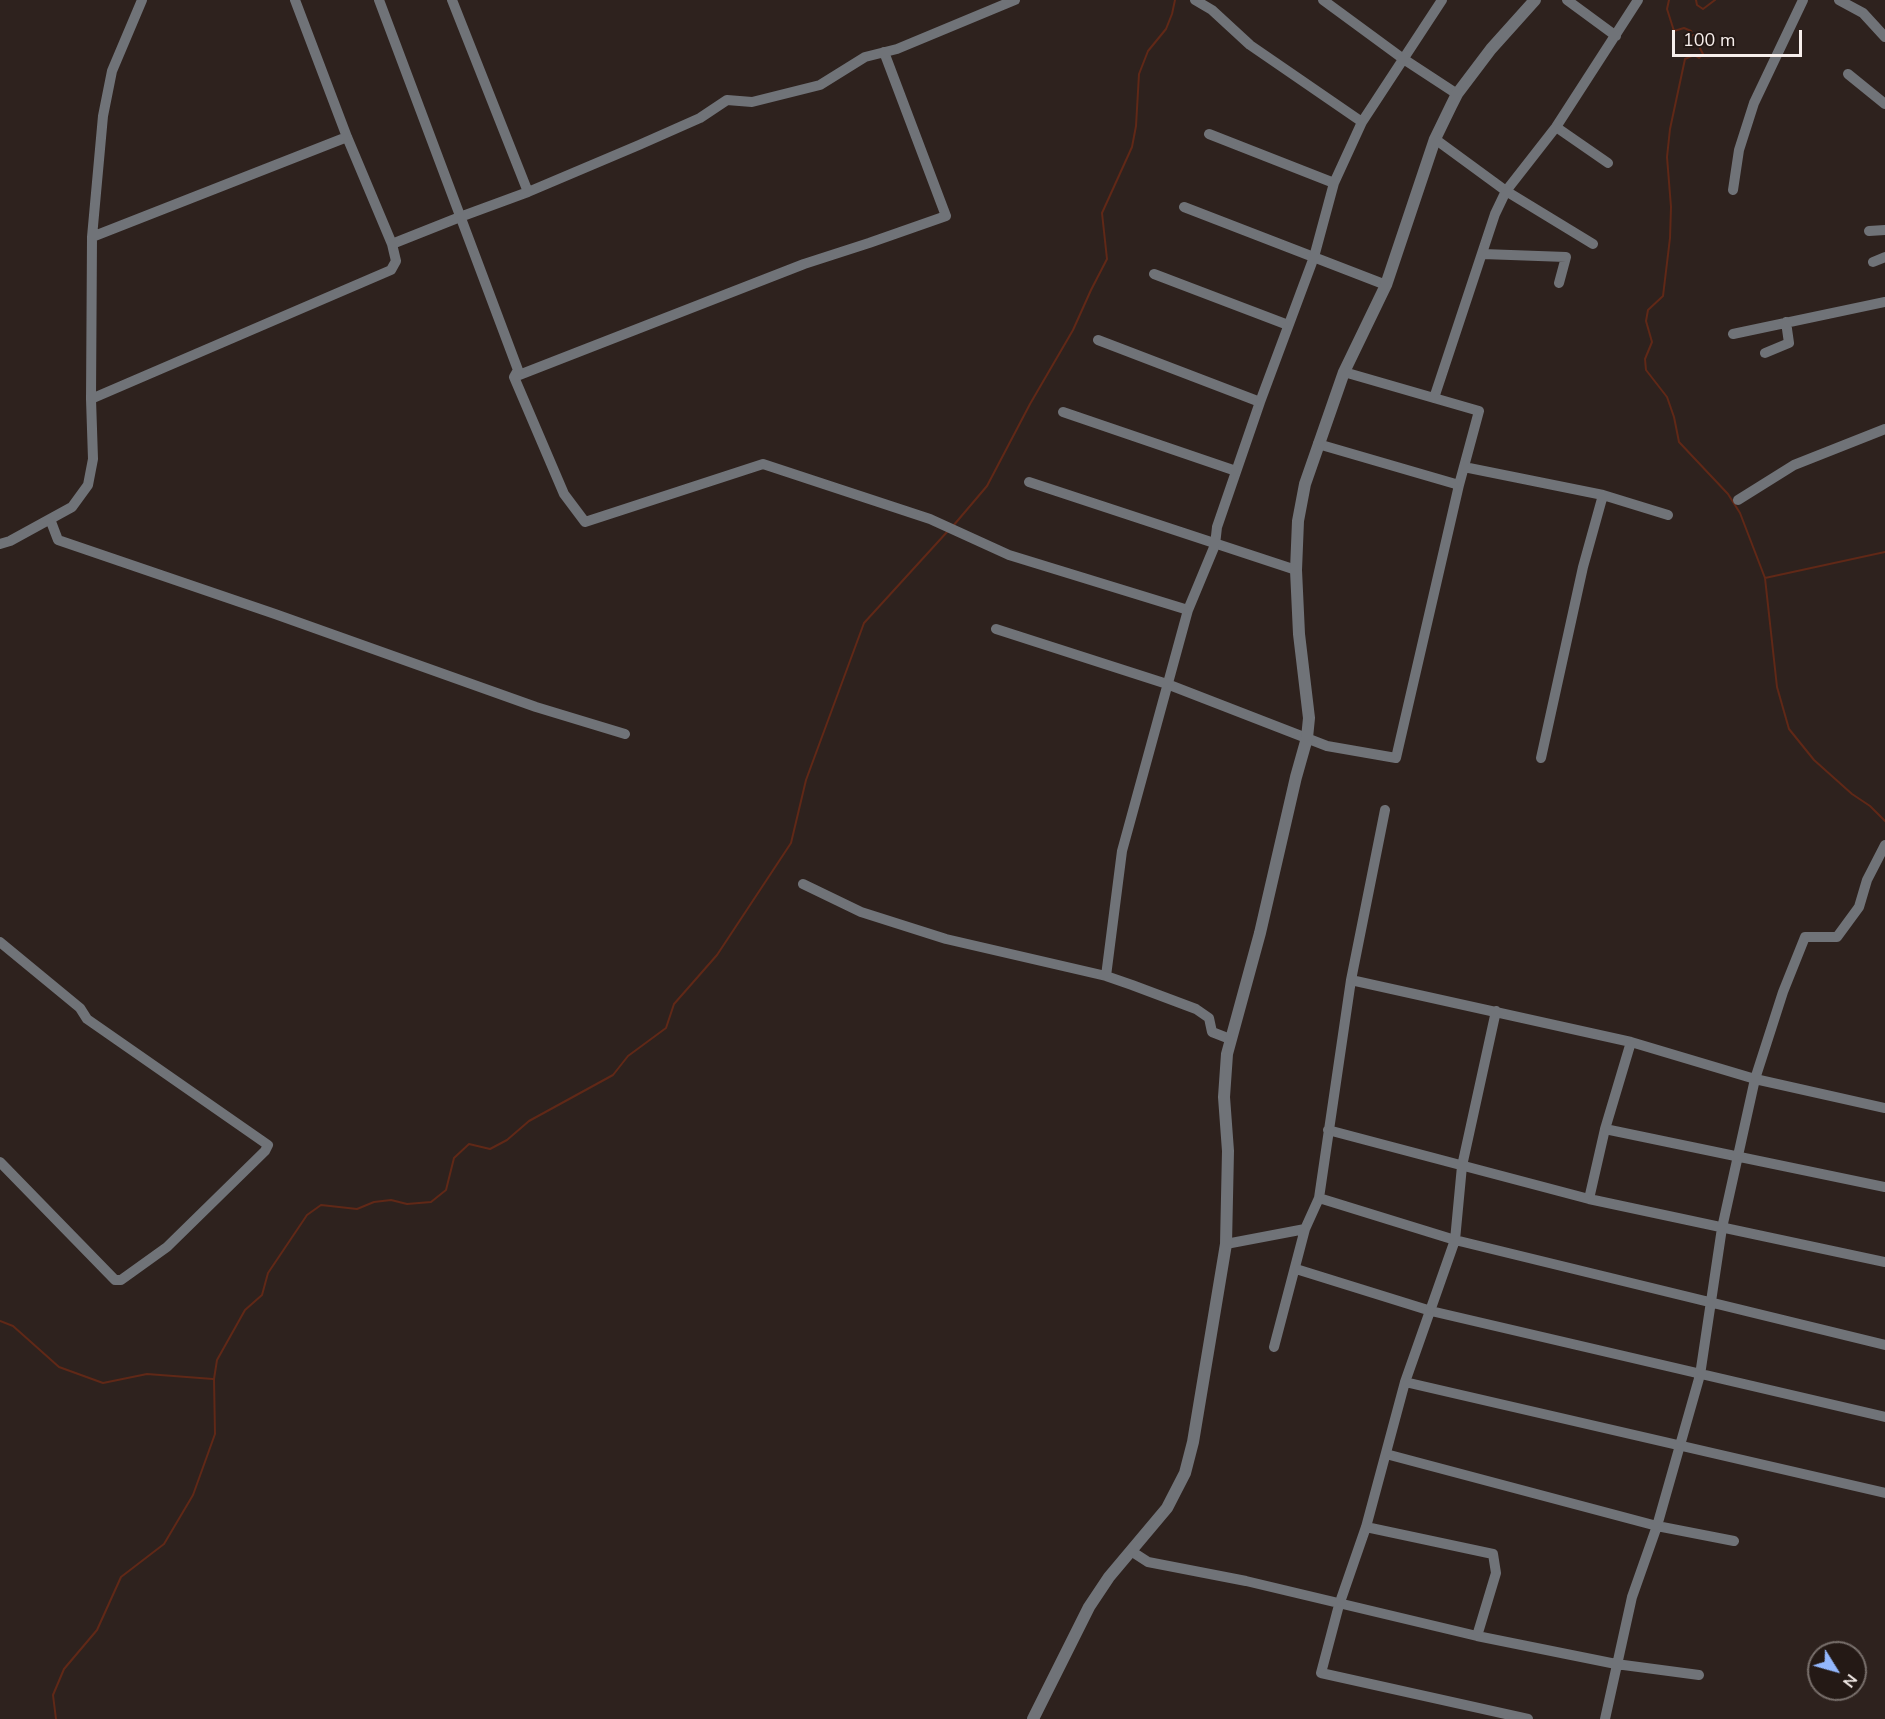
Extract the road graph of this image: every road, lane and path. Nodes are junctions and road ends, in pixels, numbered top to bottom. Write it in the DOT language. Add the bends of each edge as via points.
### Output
graph roads {
  1 [pos="142,0"];
  2 [pos="295,0"];
  3 [pos="379,0"];
  4 [pos="452,0"];
  5 [pos="1015,0"];
  6 [pos="1195,0"];
  7 [pos="1323,0"];
  8 [pos="1442,0"];
  9 [pos="1535,0"];
  10 [pos="1567,0"];
  11 [pos="1638,0"];
  12 [pos="1803,0"];
  13 [pos="1839,0"];
  14 [pos="1616,36"];
  15 [pos="1885,37"];
  16 [pos="884,52"];
  17 [pos="1402,58"];
  18 [pos="1848,74"];
  19 [pos="1457,94"];
  20 [pos="1885,104"];
  21 [pos="1362,122"];
  22 [pos="1556,127"];
  23 [pos="1209,134"];
  24 [pos="347,137"];
  25 [pos="1435,139"];
  26 [pos="1608,163"];
  27 [pos="1334,183"];
  28 [pos="1733,190"];
  29 [pos="1506,191"];
  30 [pos="528,192"];
  31 [pos="1184,207"];
  32 [pos="460,216"];
  33 [pos="1885,230"];
  34 [pos="1869,231"];
  35 [pos="92,237"];
  36 [pos="392,244"];
  37 [pos="1593,244"];
  38 [pos="1483,255"];
  39 [pos="1314,257"];
  40 [pos="1885,258"];
  41 [pos="1873,262"];
  42 [pos="1154,274"];
  43 [pos="1559,283"];
  44 [pos="1386,285"];
  45 [pos="1885,302"];
  46 [pos="1786,322"];
  47 [pos="1288,325"];
  48 [pos="1733,334"];
  49 [pos="1098,340"];
  50 [pos="1765,353"];
  51 [pos="1344,372"];
  52 [pos="514,377"];
  53 [pos="1434,398"];
  54 [pos="91,399"];
  55 [pos="1260,402"];
  56 [pos="1063,412"];
  57 [pos="1885,429"];
  58 [pos="1318,444"];
  59 [pos="1464,467"];
  60 [pos="1236,471"];
  61 [pos="1029,482"];
  62 [pos="1459,485"];
  63 [pos="1603,495"];
  64 [pos="1738,500"];
  65 [pos="1668,515"];
  66 [pos="50,519"];
  67 [pos="0,543"];
  68 [pos="1215,545"];
  69 [pos="1296,570"];
  70 [pos="1188,610"];
  71 [pos="996,629"];
  72 [pos="1167,684"];
  73 [pos="625,734"];
  74 [pos="1307,738"];
  75 [pos="1541,758"];
  76 [pos="1385,810"];
  77 [pos="1885,844"];
  78 [pos="803,884"];
  79 [pos="0,942"];
  80 [pos="1106,976"];
  81 [pos="1351,980"];
  82 [pos="1496,1011"];
  83 [pos="1230,1039"];
  84 [pos="1631,1042"];
  85 [pos="1755,1079"];
  86 [pos="1885,1108"];
  87 [pos="1605,1129"];
  88 [pos="1328,1130"];
  89 [pos="1738,1156"];
  90 [pos="0,1162"];
  91 [pos="1462,1166"];
  92 [pos="1885,1187"];
  93 [pos="1319,1198"];
  94 [pos="1589,1199"];
  95 [pos="1722,1228"];
  96 [pos="1305,1229"];
  97 [pos="1455,1240"];
  98 [pos="1226,1244"];
  99 [pos="1885,1262"];
  100 [pos="1296,1269"];
  101 [pos="1710,1301"];
  102 [pos="1431,1311"];
  103 [pos="1885,1345"];
  104 [pos="1274,1347"];
  105 [pos="1700,1375"];
  106 [pos="1405,1382"];
  107 [pos="1885,1417"];
  108 [pos="1679,1446"];
  109 [pos="1386,1454"];
  110 [pos="1885,1493"];
  111 [pos="1657,1526"];
  112 [pos="1366,1527"];
  113 [pos="1734,1541"];
  114 [pos="1131,1551"];
  115 [pos="1339,1605"];
  116 [pos="1477,1636"];
  117 [pos="1617,1664"];
  118 [pos="1699,1675"];
  119 [pos="1033,1719"];
  120 [pos="1528,1719"];
  121 [pos="1605,1719"];
  1 -- 35 [label="street" via="112,71 103,116"];
  2 -- 24 [label="street"];
  3 -- 32 [label="street"];
  4 -- 30 [label="street"];
  5 -- 16 [label="street"];
  6 -- 21 [label="street" via="1212,10 1250,45"];
  7 -- 17 [label="street"];
  8 -- 17 [label="street"];
  9 -- 19 [label="street"];
  10 -- 14 [label="street"];
  11 -- 14 [label="street"];
  12 -- 28 [label="street" via="1754,103 1739,150"];
  13 -- 15 [label="street" via="1863,13"];
  14 -- 22 [label="street"];
  16 -- 30 [label="street" via="865,57 820,85 752,102 727,100 700,118"];
  16 -- 52 [label="street" via="946,216 804,264"];
  17 -- 19 [label="street"];
  17 -- 21 [label="street"];
  18 -- 20 [label="street"];
  19 -- 25 [label="street"];
  21 -- 27 [label="street"];
  22 -- 26 [label="street"];
  22 -- 29 [label="street"];
  23 -- 27 [label="street"];
  24 -- 35 [label="street"];
  24 -- 36 [label="street"];
  25 -- 29 [label="street"];
  25 -- 44 [label="street"];
  27 -- 39 [label="street"];
  29 -- 37 [label="street"];
  29 -- 38 [label="street"];
  30 -- 32 [label="street"];
  31 -- 39 [label="street"];
  32 -- 36 [label="street"];
  32 -- 52 [label="street" via="518,370"];
  33 -- 34 [label="street"];
  35 -- 54 [label="street"];
  36 -- 54 [label="street" via="396,261 391,270"];
  38 -- 43 [label="street" via="1566,257"];
  38 -- 53 [label="street"];
  39 -- 44 [label="street"];
  39 -- 47 [label="street"];
  40 -- 41 [label="street"];
  42 -- 47 [label="street"];
  44 -- 51 [label="street"];
  45 -- 46 [label="street"];
  46 -- 48 [label="street"];
  46 -- 50 [label="street" via="1789,343"];
  47 -- 55 [label="street"];
  49 -- 55 [label="street"];
  51 -- 53 [label="street"];
  51 -- 58 [label="street"];
  52 -- 70 [label="street" via="564,494 585,522 763,464 930,519 1009,555"];
  53 -- 59 [label="street" via="1479,411"];
  54 -- 66 [label="street" via="93,459 88,485 72,507"];
  55 -- 60 [label="street"];
  56 -- 60 [label="street"];
  57 -- 64 [label="street" via="1794,465"];
  58 -- 62 [label="street"];
  58 -- 69 [label="street" via="1300,512"];
  59 -- 62 [label="street"];
  59 -- 63 [label="street"];
  60 -- 68 [label="street"];
  61 -- 68 [label="street"];
  62 -- 74 [label="street" via="1396,758 1327,746"];
  63 -- 65 [label="street"];
  63 -- 75 [label="street"];
  66 -- 67 [label="street"];
  66 -- 73 [label="street" via="58,540 536,707"];
  68 -- 69 [label="street"];
  68 -- 70 [label="street"];
  69 -- 74 [label="street" via="1299,634 1310,718"];
  70 -- 72 [label="street"];
  71 -- 72 [label="street"];
  72 -- 74 [label="street"];
  72 -- 80 [label="street" via="1122,851"];
  74 -- 83 [label="street"];
  76 -- 81 [label="street"];
  77 -- 85 [label="street" via="1859,907 1837,937 1804,937"];
  78 -- 80 [label="street" via="861,912 946,939"];
  79 -- 90 [label="street" via="80,1008 87,1019 268,1144 181,1234 121,1280 115,1280"];
  80 -- 83 [label="street" via="1196,1009 1209,1018 1212,1032"];
  81 -- 82 [label="street"];
  81 -- 88 [label="street"];
  82 -- 84 [label="street"];
  82 -- 91 [label="street"];
  83 -- 98 [label="street" via="1224,1098 1228,1151"];
  84 -- 85 [label="street"];
  84 -- 87 [label="street"];
  85 -- 86 [label="street"];
  85 -- 89 [label="street"];
  87 -- 89 [label="street"];
  87 -- 94 [label="street"];
  88 -- 91 [label="street"];
  88 -- 93 [label="street"];
  89 -- 92 [label="street"];
  89 -- 95 [label="street"];
  91 -- 94 [label="street"];
  91 -- 97 [label="street"];
  93 -- 96 [label="street"];
  93 -- 97 [label="street"];
  94 -- 95 [label="street"];
  95 -- 99 [label="street"];
  95 -- 101 [label="street"];
  96 -- 98 [label="street"];
  96 -- 100 [label="street"];
  97 -- 101 [label="street"];
  97 -- 102 [label="street"];
  98 -- 114 [label="street" via="1185,1473 1167,1508"];
  100 -- 102 [label="street"];
  100 -- 104 [label="street"];
  101 -- 103 [label="street"];
  101 -- 105 [label="street"];
  102 -- 105 [label="street"];
  102 -- 106 [label="street"];
  105 -- 107 [label="street"];
  105 -- 108 [label="street"];
  106 -- 108 [label="street"];
  106 -- 109 [label="street"];
  108 -- 110 [label="street"];
  108 -- 111 [label="street"];
  109 -- 111 [label="street"];
  109 -- 112 [label="street"];
  111 -- 113 [label="street"];
  111 -- 117 [label="street" via="1632,1597"];
  112 -- 115 [label="street"];
  112 -- 116 [label="street" via="1493,1554 1496,1574"];
  114 -- 115 [label="street" via="1148,1562"];
  114 -- 119 [label="street" via="1089,1607"];
  115 -- 116 [label="street"];
  115 -- 120 [label="street" via="1321,1673"];
  116 -- 117 [label="street"];
  117 -- 118 [label="street"];
  117 -- 121 [label="street"];
}
